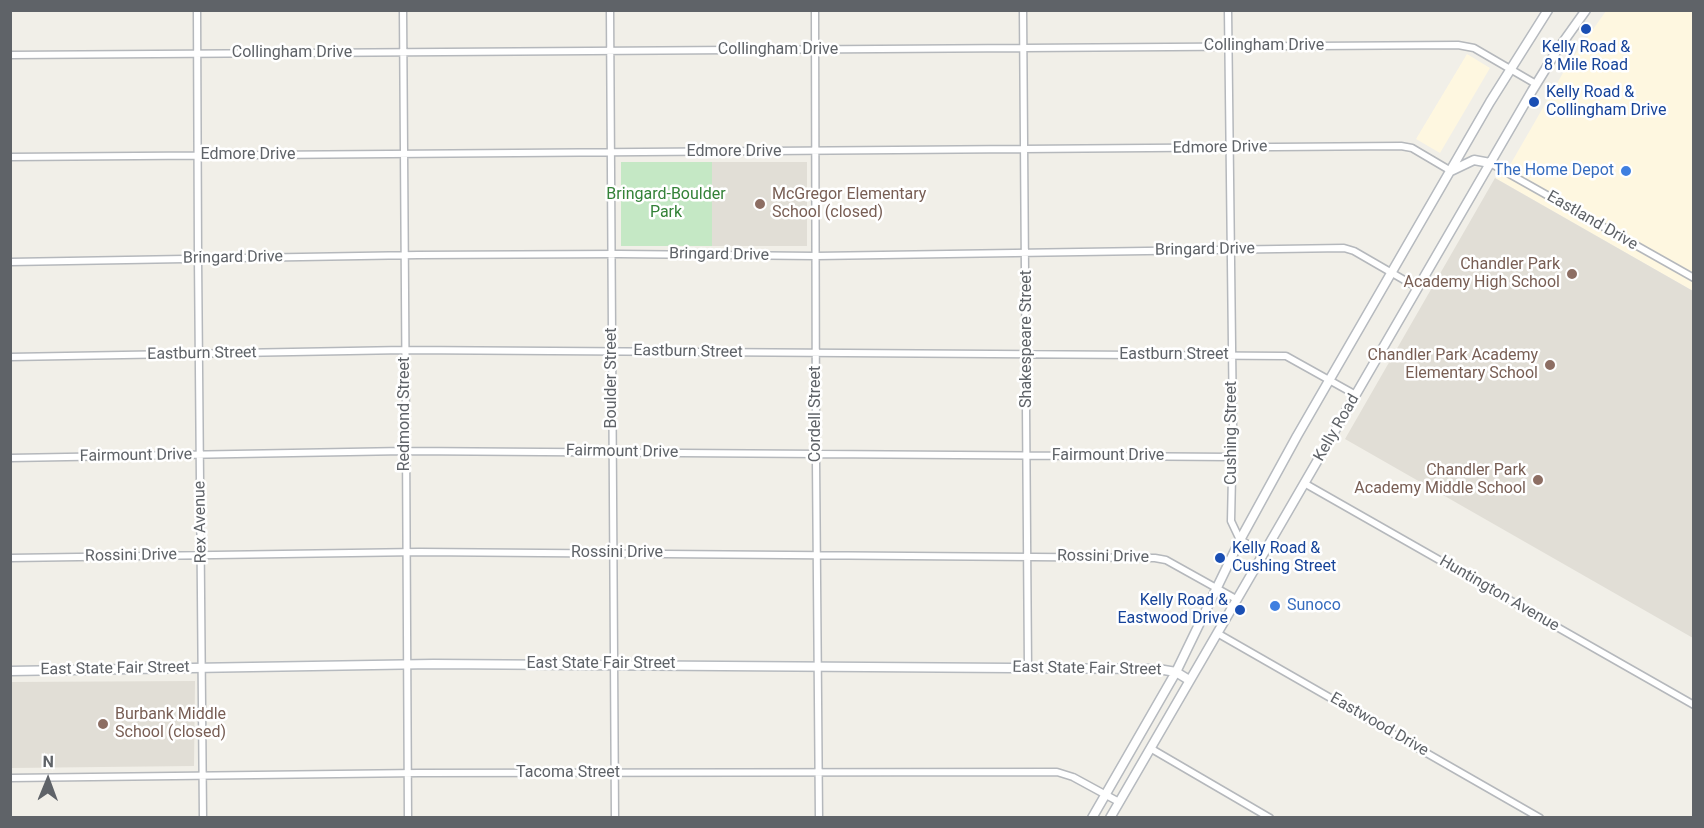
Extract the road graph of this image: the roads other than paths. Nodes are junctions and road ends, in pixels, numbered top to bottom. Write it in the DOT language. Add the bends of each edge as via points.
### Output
graph roads {
  1 [pos="197,10"];
  2 [pos="403,10"];
  3 [pos="610,10"];
  4 [pos="815,10"];
  5 [pos="1023,10"];
  6 [pos="1228,10"];
  7 [pos="1548,10"];
  8 [pos="1586,10"];
  9 [pos="1229,46"];
  10 [pos="1024,49"];
  11 [pos="816,50"];
  12 [pos="610,51"];
  13 [pos="403,53"];
  14 [pos="198,54"];
  15 [pos="10,55"];
  16 [pos="1510,69"];
  17 [pos="1536,84"];
  18 [pos="1230,148"];
  19 [pos="1025,150"];
  20 [pos="817,152"];
  21 [pos="609,153"];
  22 [pos="403,154"];
  23 [pos="198,156"];
  24 [pos="10,157"];
  25 [pos="1490,164"];
  26 [pos="1450,171"];
  27 [pos="1231,249"];
  28 [pos="1026,252"];
  29 [pos="612,254"];
  30 [pos="404,255"];
  31 [pos="816,256"];
  32 [pos="198,258"];
  33 [pos="10,262"];
  34 [pos="1392,273"];
  35 [pos="1694,279"];
  36 [pos="1418,288"];
  37 [pos="405,350"];
  38 [pos="613,351"];
  39 [pos="198,354"];
  40 [pos="816,354"];
  41 [pos="1027,355"];
  42 [pos="1233,356"];
  43 [pos="10,357"];
  44 [pos="1330,380"];
  45 [pos="1356,395"];
  46 [pos="405,451"];
  47 [pos="613,452"];
  48 [pos="816,454"];
  49 [pos="201,455"];
  50 [pos="1027,456"];
  51 [pos="1233,457"];
  52 [pos="10,458"];
  53 [pos="1304,483"];
  54 [pos="1240,540"];
  55 [pos="407,552"];
  56 [pos="1263,552"];
  57 [pos="613,553"];
  58 [pos="202,555"];
  59 [pos="816,555"];
  60 [pos="1029,556"];
  61 [pos="10,558"];
  62 [pos="1217,587"];
  63 [pos="1236,599"];
  64 [pos="1217,633"];
  65 [pos="614,664"];
  66 [pos="408,665"];
  67 [pos="818,666"];
  68 [pos="203,668"];
  69 [pos="1028,668"];
  70 [pos="10,671"];
  71 [pos="1176,672"];
  72 [pos="1190,680"];
  73 [pos="1694,705"];
  74 [pos="1150,748"];
  75 [pos="407,773"];
  76 [pos="615,773"];
  77 [pos="819,773"];
  78 [pos="203,774"];
  79 [pos="10,778"];
  80 [pos="1106,794"];
  81 [pos="1119,802"];
  82 [pos="203,818"];
  83 [pos="408,818"];
  84 [pos="615,818"];
  85 [pos="819,818"];
  86 [pos="1092,818"];
  87 [pos="1110,818"];
  88 [pos="1270,818"];
  89 [pos="1540,818"];
  1 -- 14 [label="street, Rex Avenue"];
  2 -- 13 [label="street, Redmond Street"];
  3 -- 12 [label="street, Boulder Street"];
  4 -- 11 [label="street, Cordell Street"];
  5 -- 10 [label="street, Shakespeare Street"];
  6 -- 9 [label="street, Cushing Street"];
  7 -- 16 [label="street, Kelly Road"];
  8 -- 17 [label="street, Kelly Road"];
  9 -- 10 [label="street, Collingham Drive"];
  9 -- 16 [label="street, Collingham Drive" via="1465,45"];
  9 -- 18 [label="street, Cushing Street"];
  10 -- 11 [label="street, Collingham Drive"];
  10 -- 19 [label="street, Shakespeare Street"];
  11 -- 12 [label="street, Collingham Drive"];
  11 -- 20 [label="street, Cordell Street"];
  12 -- 13 [label="street, Collingham Drive"];
  12 -- 21 [label="street, Boulder Street"];
  13 -- 14 [label="street, Collingham Drive"];
  13 -- 22 [label="street, Redmond Street"];
  14 -- 15 [label="street, Collingham Drive"];
  14 -- 23 [label="street, Rex Avenue"];
  16 -- 17 [label="street, Collingham Drive"];
  16 -- 26 [label="street, Kelly Road"];
  17 -- 25 [label="street, Kelly Road"];
  18 -- 19 [label="street, Edmore Drive"];
  18 -- 26 [label="street, Edmore Drive" via="1409,147"];
  18 -- 27 [label="street, Cushing Street"];
  19 -- 20 [label="street, Edmore Drive"];
  19 -- 28 [label="street, Shakespeare Street"];
  20 -- 21 [label="street, Edmore Drive"];
  20 -- 31 [label="street, Cordell Street"];
  21 -- 22 [label="street, Edmore Drive"];
  21 -- 29 [label="street, Boulder Street"];
  22 -- 23 [label="street, Edmore Drive"];
  22 -- 30 [label="street, Redmond Street"];
  23 -- 24 [label="street, Edmore Drive"];
  23 -- 32 [label="street, Rex Avenue"];
  25 -- 26 [label="street" via="1470,161"];
  25 -- 35 [label="street, Eastland Drive"];
  25 -- 36 [label="street, Kelly Road"];
  26 -- 34 [label="street, Kelly Road"];
  27 -- 28 [label="street, Bringard Drive"];
  27 -- 34 [label="street, Bringard Drive" via="1344,248"];
  27 -- 42 [label="street, Cushing Street"];
  28 -- 31 [label="street, Bringard Drive"];
  28 -- 41 [label="street, Shakespeare Street"];
  29 -- 30 [label="street, Bringard Drive"];
  29 -- 31 [label="street, Bringard Drive"];
  29 -- 38 [label="street, Boulder Street"];
  30 -- 32 [label="street, Bringard Drive"];
  30 -- 37 [label="street, Redmond Street"];
  31 -- 40 [label="street, Cordell Street"];
  32 -- 33 [label="street, Bringard Drive"];
  32 -- 39 [label="street, Rex Avenue"];
  34 -- 36 [label="street, Bringard Drive"];
  34 -- 44 [label="street, Kelly Road"];
  36 -- 45 [label="street, Kelly Road"];
  37 -- 38 [label="street, Eastburn Street"];
  37 -- 39 [label="street, Eastburn Street"];
  37 -- 46 [label="street, Redmond Street"];
  38 -- 40 [label="street, Eastburn Street"];
  38 -- 47 [label="street, Boulder Street"];
  39 -- 43 [label="street, Eastburn Street"];
  39 -- 49 [label="street, Rex Avenue"];
  40 -- 41 [label="street, Eastburn Street"];
  40 -- 48 [label="street, Cordell Street"];
  41 -- 42 [label="street, Eastburn Street"];
  41 -- 50 [label="street, Shakespeare Street"];
  42 -- 44 [label="street, Eastburn Street" via="1290,357"];
  42 -- 51 [label="street, Cushing Street"];
  44 -- 45 [label="street, Eastburn Street"];
  44 -- 54 [label="street, Kelly Road"];
  45 -- 53 [label="street, Kelly Road"];
  46 -- 47 [label="street, Fairmount Drive"];
  46 -- 49 [label="street, Fairmount Drive"];
  46 -- 55 [label="street, Redmond Street"];
  47 -- 48 [label="street, Fairmount Drive"];
  47 -- 57 [label="street, Boulder Street"];
  48 -- 50 [label="street, Fairmount Drive"];
  48 -- 59 [label="street, Cordell Street"];
  49 -- 52 [label="street, Fairmount Drive"];
  49 -- 58 [label="street, Rex Avenue"];
  50 -- 51 [label="street, Fairmount Drive"];
  50 -- 60 [label="street, Shakespeare Street"];
  51 -- 54 [label="street, Cushing Street" via="1231,521"];
  53 -- 56 [label="street, Kelly Road"];
  53 -- 73 [label="street, Huntington Avenue"];
  54 -- 56 [label="street"];
  54 -- 62 [label="street, Kelly Road"];
  55 -- 57 [label="street, Rossini Drive"];
  55 -- 58 [label="street, Rossini Drive"];
  55 -- 66 [label="street, Redmond Street"];
  56 -- 63 [label="street, Kelly Road"];
  57 -- 59 [label="street, Rossini Drive"];
  57 -- 65 [label="street, Boulder Street"];
  58 -- 61 [label="street, Rossini Drive"];
  58 -- 68 [label="street, Rex Avenue"];
  59 -- 60 [label="street, Rossini Drive"];
  59 -- 67 [label="street, Cordell Street"];
  60 -- 62 [label="street, Rossini Drive" via="1160,558"];
  60 -- 69 [label="street, Shakespeare Street"];
  62 -- 63 [label="street, Rossini Drive"];
  62 -- 71 [label="street, Kelly Road"];
  63 -- 64 [label="street, Kelly Road"];
  64 -- 72 [label="street, Kelly Road"];
  64 -- 89 [label="street, Eastwood Drive"];
  65 -- 66 [label="street, East State Fair Street"];
  65 -- 67 [label="street, East State Fair Street"];
  65 -- 76 [label="street, Boulder Street"];
  66 -- 68 [label="street, East State Fair Street"];
  66 -- 75 [label="street, Redmond Street"];
  67 -- 69 [label="street, East State Fair Street"];
  67 -- 77 [label="street, Cordell Street"];
  68 -- 70 [label="street, East State Fair Street"];
  68 -- 78 [label="street, Rex Avenue"];
  69 -- 71 [label="street, East State Fair Street"];
  71 -- 72 [label="street, East State Fair Street"];
  71 -- 80 [label="street, Kelly Road"];
  72 -- 74 [label="street, Kelly Road"];
  74 -- 81 [label="street, Kelly Road"];
  74 -- 88 [label="street"];
  75 -- 76 [label="street, Tacoma Street"];
  75 -- 78 [label="street, Tacoma Street"];
  75 -- 83 [label="street, Redmond Street"];
  76 -- 77 [label="street, Tacoma Street"];
  76 -- 84 [label="street, Boulder Street"];
  77 -- 80 [label="street, Tacoma Street" via="1061,773"];
  77 -- 85 [label="street, Cordell Street"];
  78 -- 79 [label="street, Tacoma Street"];
  78 -- 82 [label="street, Rex Avenue"];
  80 -- 81 [label="street, Tacoma Street"];
  80 -- 86 [label="street, Kelly Road"];
  81 -- 87 [label="street, Kelly Road"];
}
